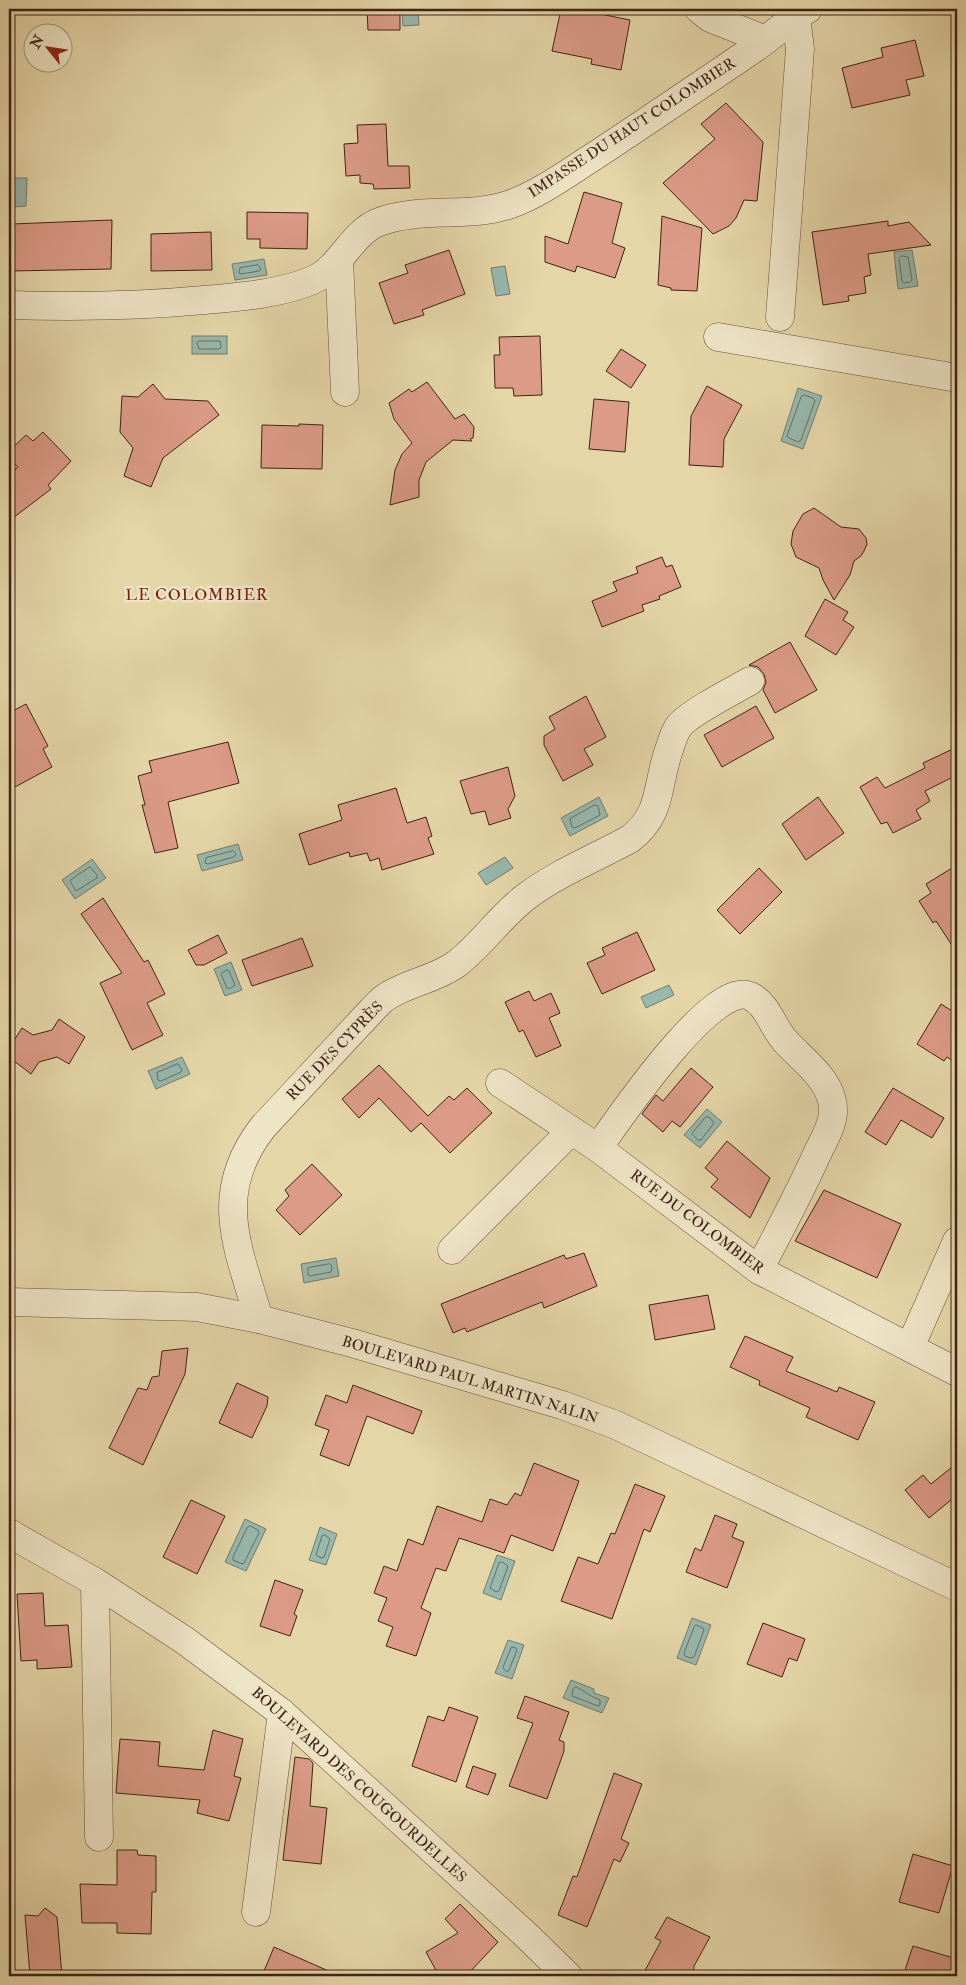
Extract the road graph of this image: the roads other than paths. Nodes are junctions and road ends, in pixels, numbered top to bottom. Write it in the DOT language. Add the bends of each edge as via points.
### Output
graph roads {
  1 [pos="699,9"];
  2 [pos="802,12"];
  3 [pos="766,40"];
  4 [pos="339,260"];
  5 [pos="9,305"];
  6 [pos="780,317"];
  7 [pos="718,337"];
  8 [pos="957,378"];
  9 [pos="345,392"];
  10 [pos="750,681"];
  11 [pos="500,1083"];
  12 [pos="571,1131"];
  13 [pos="598,1148"];
  14 [pos="957,1241"];
  15 [pos="452,1250"];
  16 [pos="759,1270"];
  17 [pos="9,1302"];
  18 [pos="259,1319"];
  19 [pos="910,1347"];
  20 [pos="957,1372"];
  21 [pos="9,1533"];
  22 [pos="95,1582"];
  23 [pos="957,1587"];
  24 [pos="282,1713"];
  25 [pos="99,1837"];
  26 [pos="256,1912"];
  27 [pos="568,1976"];
  1 -- 3 [label="street" via="710,18"];
  2 -- 3 [label="street, IMPASSE DU HAUT COLOMBIER"];
  2 -- 6 [label="street"];
  3 -- 4 [label="street, IMPASSE DU HAUT COLOMBIER" via="613,144 525,198 497,208 425,213 380,222 359,236"];
  4 -- 5 [label="street, IMPASSE DU HAUT COLOMBIER" via="324,275 312,281 247,296 163,304"];
  4 -- 9 [label="street"];
  7 -- 8 [label="street"];
  10 -- 18 [label="street, RUE DES CYPRÈS" via="679,726 667,753 654,811 641,831 527,896 453,966 386,997 250,1143 240,1162 235,1182 233,1224"];
  11 -- 12 [label="street, RUE DU COLOMBIER"];
  12 -- 13 [label="street, RUE DU COLOMBIER"];
  12 -- 15 [label="street"];
  13 -- 16 [label="street, RUE DU COLOMBIER"];
  13 -- 16 [label="street" via="678,1041 717,1005 735,995 749,995 759,1001 782,1038 828,1088 833,1114 806,1179"];
  14 -- 19 [label="street"];
  16 -- 19 [label="street, RUE DU COLOMBIER"];
  17 -- 18 [label="street, BOULEVARD PAUL MARTIN NALIN" via="197,1307"];
  18 -- 23 [label="street, BOULEVARD PAUL MARTIN NALIN" via="590,1414"];
  19 -- 20 [label="street, RUE DU COLOMBIER"];
  21 -- 22 [label="street, BOULEVARD DES COUGOURDELLES"];
  22 -- 24 [label="street, BOULEVARD DES COUGOURDELLES" via="184,1640"];
  22 -- 25 [label="street"];
  24 -- 26 [label="street"];
  24 -- 27 [label="street, BOULEVARD DES COUGOURDELLES"];
}
